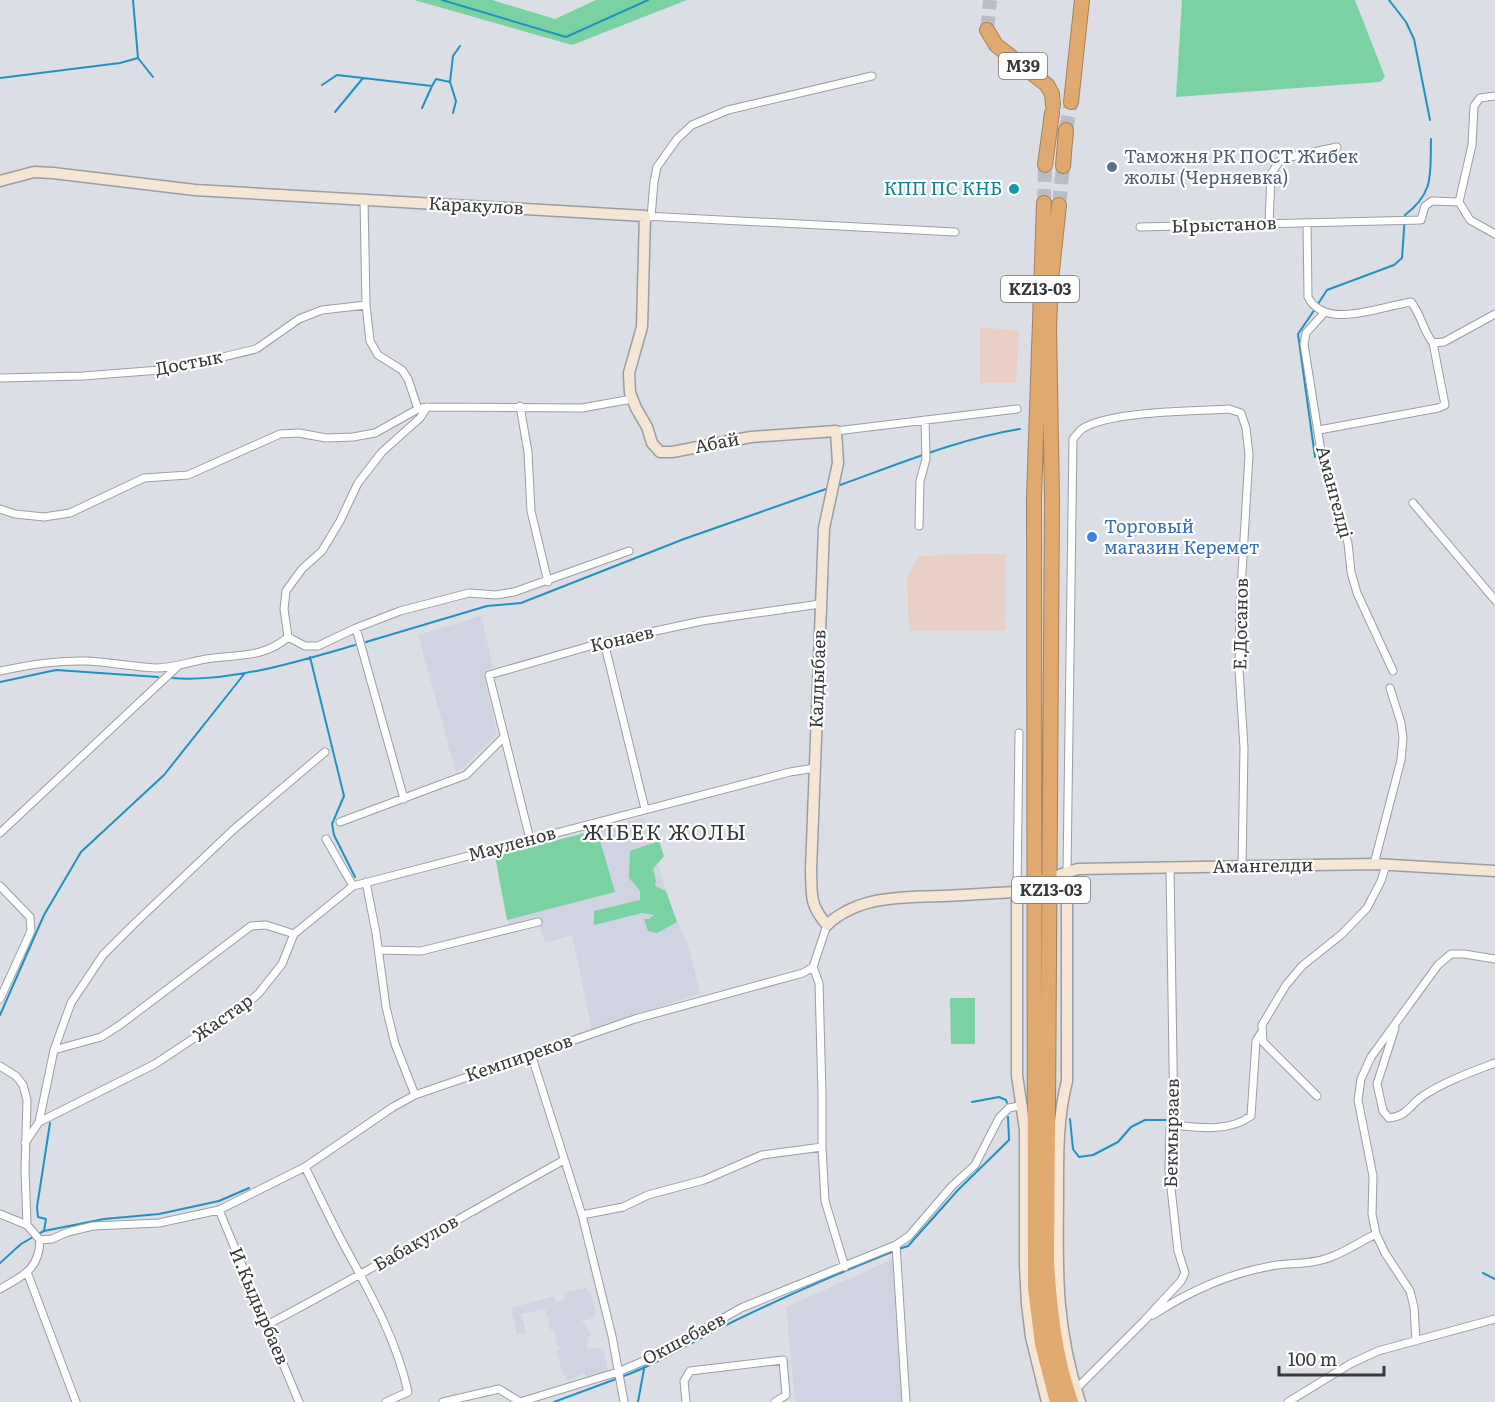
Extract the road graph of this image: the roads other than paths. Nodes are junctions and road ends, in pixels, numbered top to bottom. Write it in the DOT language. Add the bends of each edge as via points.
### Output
graph roads {
  1 [pos="1082,0"];
  2 [pos="987,30"];
  3 [pos="872,76"];
  4 [pos="1495,96"];
  5 [pos="1071,102"];
  6 [pos="1066,130"];
  7 [pos="1337,147"];
  8 [pos="1045,165"];
  9 [pos="1063,166"];
  10 [pos="0,182"];
  11 [pos="364,199"];
  12 [pos="1459,202"];
  13 [pos="1044,203"];
  14 [pos="1059,204"];
  15 [pos="648,216"];
  16 [pos="1307,223"];
  17 [pos="1269,224"];
  18 [pos="1140,227"];
  19 [pos="955,232"];
  20 [pos="1495,234"];
  21 [pos="366,305"];
  22 [pos="1324,313"];
  23 [pos="1495,314"];
  24 [pos="1433,343"];
  25 [pos="1044,375"];
  26 [pos="0,378"];
  27 [pos="632,399"];
  28 [pos="520,406"];
  29 [pos="427,407"];
  30 [pos="418,409"];
  31 [pos="1017,410"];
  32 [pos="925,420"];
  33 [pos="836,430"];
  34 [pos="1318,430"];
  35 [pos="1034,497"];
  36 [pos="1052,498"];
  37 [pos="1413,503"];
  38 [pos="0,509"];
  39 [pos="919,526"];
  40 [pos="629,552"];
  41 [pos="548,582"];
  42 [pos="1495,600"];
  43 [pos="820,604"];
  44 [pos="356,628"];
  45 [pos="288,637"];
  46 [pos="604,642"];
  47 [pos="177,667"];
  48 [pos="0,671"];
  49 [pos="1393,671"];
  50 [pos="1390,688"];
  51 [pos="1019,733"];
  52 [pos="504,737"];
  53 [pos="325,752"];
  54 [pos="815,768"];
  55 [pos="404,799"];
  56 [pos="645,810"];
  57 [pos="340,822"];
  58 [pos="0,833"];
  59 [pos="326,839"];
  60 [pos="530,839"];
  61 [pos="1374,864"];
  62 [pos="1386,866"];
  63 [pos="1242,867"];
  64 [pos="1170,868"];
  65 [pos="1495,871"];
  66 [pos="1067,872"];
  67 [pos="1050,877"];
  68 [pos="366,882"];
  69 [pos="1034,883"];
  70 [pos="0,886"];
  71 [pos="353,886"];
  72 [pos="1017,892"];
  73 [pos="538,922"];
  74 [pos="827,925"];
  75 [pos="294,934"];
  76 [pos="379,950"];
  77 [pos="1495,959"];
  78 [pos="813,967"];
  79 [pos="0,999"];
  80 [pos="1398,1020"];
  81 [pos="1261,1033"];
  82 [pos="54,1050"];
  83 [pos="531,1054"];
  84 [pos="1495,1063"];
  85 [pos="0,1066"];
  86 [pos="415,1095"];
  87 [pos="1317,1096"];
  88 [pos="1023,1105"];
  89 [pos="39,1122"];
  90 [pos="1174,1125"];
  91 [pos="25,1143"];
  92 [pos="822,1148"];
  93 [pos="564,1160"];
  94 [pos="305,1167"];
  95 [pos="219,1210"];
  96 [pos="0,1214"];
  97 [pos="582,1215"];
  98 [pos="27,1225"];
  99 [pos="1376,1234"];
  100 [pos="40,1240"];
  101 [pos="896,1245"];
  102 [pos="845,1267"];
  103 [pos="27,1272"];
  104 [pos="361,1276"];
  105 [pos="0,1289"];
  106 [pos="1495,1319"];
  107 [pos="1143,1322"];
  108 [pos="267,1325"];
  109 [pos="1416,1341"];
  110 [pos="618,1372"];
  111 [pos="1073,1395"];
  112 [pos="76,1402"];
  113 [pos="298,1402"];
  114 [pos="386,1402"];
  115 [pos="443,1402"];
  116 [pos="520,1402"];
  117 [pos="624,1402"];
  118 [pos="686,1402"];
  119 [pos="775,1402"];
  120 [pos="906,1402"];
  121 [pos="1047,1402"];
  122 [pos="1057,1402"];
  123 [pos="1080,1402"];
  124 [pos="1288,1402"];
  1 -- 5 [label="highway, M39"];
  2 -- 8 [label="highway, M39" via="996,45 1047,85 1052,94"];
  3 -- 15 [label="street" via="728,110 692,125 657,167"];
  4 -- 12 [label="street" via="1480,98 1474,106 1472,145"];
  6 -- 9 [label="highway"];
  7 -- 17 [label="street" via="1281,159 1271,174"];
  10 -- 11 [label="main road, Каракулов" via="34,172 195,190"];
  11 -- 15 [label="main road, Каракулов"];
  11 -- 21 [label="street"];
  12 -- 16 [label="street, Ырыстанов" via="1432,201 1425,206 1421,220"];
  12 -- 20 [label="street" via="1470,220"];
  13 -- 25 [label="highway, KZ13-03"];
  14 -- 25 [label="highway, KZ13-03"];
  15 -- 19 [label="street, Каракулов"];
  15 -- 27 [label="main road, Абай" via="642,327 629,373"];
  16 -- 17 [label="street, Ырыстанов"];
  16 -- 22 [label="street" via="1308,297"];
  17 -- 18 [label="street, Ырыстанов"];
  21 -- 26 [label="street, Достык" via="322,310 298,320 256,349 173,369"];
  21 -- 30 [label="street" via="370,341 378,356 402,370"];
  22 -- 24 [label="street" via="1343,315 1411,302"];
  22 -- 34 [label="street, Амангелді" via="1306,333 1304,344"];
  23 -- 24 [label="street" via="1444,342"];
  24 -- 34 [label="street" via="1445,405"];
  25 -- 35 [label="highway, KZ13-03"];
  25 -- 36 [label="highway, KZ13-03"];
  27 -- 28 [label="street" via="582,408"];
  27 -- 33 [label="main road, Абай" via="660,452 751,437"];
  28 -- 29 [label="street"];
  28 -- 41 [label="street" via="528,452 531,511"];
  29 -- 30 [label="street"];
  29 -- 45 [label="street" via="382,452 358,483 322,550 286,591"];
  30 -- 38 [label="street" via="375,433 353,437 280,434 188,475 144,478 70,513 44,517"];
  31 -- 32 [label="street, Абай"];
  32 -- 33 [label="street, Абай"];
  32 -- 39 [label="street" via="926,459 920,481"];
  33 -- 43 [label="main road, Калдыбаев" via="838,463 824,528"];
  34 -- 49 [label="street, Амангелді" via="1323,464 1348,543 1351,573"];
  35 -- 36 [label="highway"];
  35 -- 69 [label="highway, KZ13-03"];
  36 -- 67 [label="highway, KZ13-03"];
  37 -- 42 [label="street"];
  40 -- 41 [label="street"];
  41 -- 44 [label="street" via="496,595 470,593 400,611"];
  43 -- 46 [label="street, Конаев" via="702,621"];
  43 -- 54 [label="main road, Калдыбаев"];
  44 -- 45 [label="street" via="318,646 305,646"];
  44 -- 55 [label="street"];
  45 -- 47 [label="street" via="276,648"];
  46 -- 52 [label="street, Конаев" via="489,675"];
  46 -- 56 [label="street"];
  47 -- 48 [label="street" via="86,661 38,663"];
  47 -- 58 [label="street"];
  50 -- 61 [label="street" via="1401,723 1401,760"];
  51 -- 72 [label="street"];
  52 -- 55 [label="street" via="466,775"];
  52 -- 60 [label="street, Конаев"];
  53 -- 82 [label="street, Жастар" via="233,830 103,955 71,1003"];
  54 -- 56 [label="street, Мауленов"];
  54 -- 74 [label="main road, Калдыбаев" via="812,898 816,912"];
  55 -- 57 [label="street"];
  56 -- 60 [label="street, Мауленов"];
  59 -- 71 [label="street"];
  60 -- 68 [label="street, Мауленов"];
  61 -- 62 [label="main road, Амангелди"];
  61 -- 63 [label="main road, Амангелди"];
  62 -- 65 [label="main road, Амангелди"];
  62 -- 81 [label="street" via="1367,908 1302,966 1262,1025"];
  63 -- 64 [label="main road, Амангелди"];
  63 -- 66 [label="street, Е.Досанов" via="1240,606 1249,455 1241,413 1228,409 1110,419 1081,429 1073,439"];
  64 -- 66 [label="main road, Амангелди"];
  64 -- 90 [label="street, Бекмырзаев"];
  66 -- 67 [label="main road, Амангелди"];
  66 -- 111 [label="main road" via="1067,1081 1061,1110 1057,1279 1059,1316"];
  67 -- 69 [label="main road, Амангелди"];
  67 -- 111 [label="highway, KZ13-03" via="1047,1263 1057,1351 1064,1383"];
  68 -- 71 [label="street, Мауленов"];
  68 -- 76 [label="street"];
  69 -- 72 [label="main road"];
  69 -- 122 [label="highway, KZ13-03" via="1035,1288 1042,1344"];
  70 -- 79 [label="street" via="30,917 31,931"];
  71 -- 75 [label="street, Мауленов"];
  72 -- 74 [label="main road" via="881,900 849,909"];
  72 -- 88 [label="main road" via="1017,1075"];
  73 -- 76 [label="street" via="421,951"];
  74 -- 78 [label="street"];
  75 -- 82 [label="street" via="266,925 250,927 101,1037"];
  75 -- 89 [label="street, Жастар" via="282,964 250,1001 155,1064"];
  76 -- 86 [label="street" via="395,1044"];
  77 -- 80 [label="street" via="1451,954 1438,965"];
  78 -- 83 [label="street, Кемпиреков"];
  78 -- 92 [label="street" via="819,983"];
  80 -- 84 [label="street" via="1377,1084 1383,1111 1389,1118 1400,1117 1421,1098"];
  80 -- 99 [label="street" via="1371,1057 1361,1078 1358,1100 1373,1176"];
  81 -- 87 [label="street" via="1263,1042"];
  81 -- 90 [label="street" via="1256,1041 1251,1116 1240,1124 1197,1128"];
  82 -- 89 [label="street, Жастар"];
  83 -- 86 [label="street, Кемпиреков"];
  83 -- 93 [label="street"];
  85 -- 91 [label="street" via="23,1085 27,1100"];
  86 -- 94 [label="street, Кемпиреков"];
  88 -- 101 [label="street, Окшебаев" via="1009,1108 999,1118 975,1164 915,1230"];
  88 -- 121 [label="main road" via="1027,1304"];
  89 -- 91 [label="street, Жастар"];
  90 -- 107 [label="street, Бекмырзаев" via="1170,1130 1168,1170 1178,1251 1185,1273"];
  91 -- 98 [label="street"];
  92 -- 97 [label="street" via="762,1155 704,1180 622,1207"];
  92 -- 102 [label="street" via="825,1201"];
  93 -- 97 [label="street"];
  93 -- 104 [label="street, Бабакулов"];
  94 -- 95 [label="street, Кемпиреков"];
  94 -- 104 [label="street"];
  95 -- 100 [label="street, Кемпиреков" via="159,1223 93,1226"];
  95 -- 108 [label="street, И.Кыдырбаев"];
  96 -- 98 [label="street"];
  97 -- 110 [label="street"];
  98 -- 100 [label="street"];
  99 -- 107 [label="street" via="1332,1257 1276,1265 1222,1279 1173,1302"];
  99 -- 109 [label="street" via="1410,1291"];
  100 -- 103 [label="street" via="39,1254"];
  101 -- 102 [label="street, Окшебаев"];
  101 -- 120 [label="street"];
  102 -- 110 [label="street, Окшебаев" via="741,1308 660,1354"];
  103 -- 105 [label="street"];
  103 -- 112 [label="street"];
  104 -- 108 [label="street, Бабакулов"];
  104 -- 114 [label="street" via="386,1324 408,1392"];
  106 -- 109 [label="street"];
  107 -- 111 [label="street, Бекмырзаев"];
  108 -- 113 [label="street, И.Кыдырбаев"];
  109 -- 124 [label="street" via="1350,1364"];
  110 -- 116 [label="street, Окшебаев"];
  110 -- 117 [label="street"];
  111 -- 123 [label="main road"];
  115 -- 116 [label="street, Окшебаев" via="499,1389"];
  118 -- 119 [label="street" via="684,1381 690,1371 783,1360 786,1395"];
}
